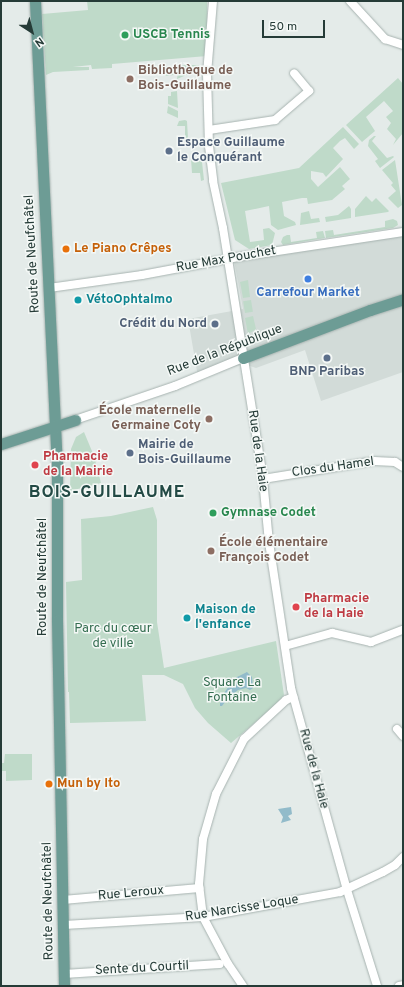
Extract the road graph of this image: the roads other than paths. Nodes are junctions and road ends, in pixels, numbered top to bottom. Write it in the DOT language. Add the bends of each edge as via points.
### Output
graph roads {
  1 [pos="34,1"];
  2 [pos="213,1"];
  3 [pos="350,1"];
  4 [pos="403,45"];
  5 [pos="294,73"];
  6 [pos="209,130"];
  7 [pos="403,232"];
  8 [pos="228,259"];
  9 [pos="48,288"];
  10 [pos="403,299"];
  11 [pos="243,358"];
  12 [pos="75,420"];
  13 [pos="56,426"];
  14 [pos="1,444"];
  15 [pos="403,467"];
  16 [pos="263,479"];
  17 [pos="403,630"];
  18 [pos="285,646"];
  19 [pos="293,697"];
  20 [pos="397,729"];
  21 [pos="403,736"];
  22 [pos="403,857"];
  23 [pos="200,888"];
  24 [pos="347,890"];
  25 [pos="63,900"];
  26 [pos="204,917"];
  27 [pos="64,924"];
  28 [pos="220,964"];
  29 [pos="64,974"];
  30 [pos="403,984"];
  31 [pos="64,986"];
  32 [pos="243,986"];
  33 [pos="377,986"];
  34 [pos="400,986"];
  1 -- 9 [label="main road, Route de Neufchâtel"];
  2 -- 6 [label="street, Rue de la Haie" via="208,74"];
  3 -- 4 [label="street" via="385,39"];
  5 -- 6 [label="street" via="309,91 275,120"];
  6 -- 8 [label="street, Rue de la Haie" via="213,181"];
  7 -- 8 [label="street, Rue Max Pouchet"];
  8 -- 9 [label="street, Rue Max Pouchet" via="142,275"];
  8 -- 11 [label="street, Rue de la Haie"];
  9 -- 13 [label="main road, Route de Neufchâtel"];
  10 -- 11 [label="main road, Rue de la République"];
  11 -- 12 [label="street, Rue de la République" via="175,386"];
  11 -- 16 [label="street, Rue de la Haie"];
  12 -- 13 [label="main road, Rue de la République"];
  13 -- 14 [label="main road, Rue de la République"];
  13 -- 25 [label="main road, Route de Neufchâtel"];
  15 -- 16 [label="street, Clos du Hamel" via="395,462 374,461"];
  16 -- 18 [label="street, Rue de la Haie" via="268,535"];
  17 -- 18 [label="street" via="371,642 332,633"];
  18 -- 19 [label="street, Rue de la Haie"];
  19 -- 23 [label="street" via="286,700 244,739 216,794 203,839"];
  19 -- 24 [label="street, Rue de la Haie"];
  20 -- 21 [label="street"];
  22 -- 24 [label="street, Rue Narcisse Loque" via="395,865"];
  23 -- 25 [label="street, Rue Leroux"];
  23 -- 26 [label="street"];
  24 -- 26 [label="street, Rue Narcisse Loque"];
  24 -- 33 [label="street, Rue de la Haie"];
  25 -- 27 [label="main road, Route de Neufchâtel"];
  26 -- 27 [label="street, Rue Narcisse Loque"];
  26 -- 32 [label="street" via="228,964"];
  27 -- 29 [label="main road, Route de Neufchâtel"];
  28 -- 29 [label="street, Sente du Courtil"];
  29 -- 31 [label="main road, Route de Neufchâtel"];
  30 -- 34 [label="street"];
}
